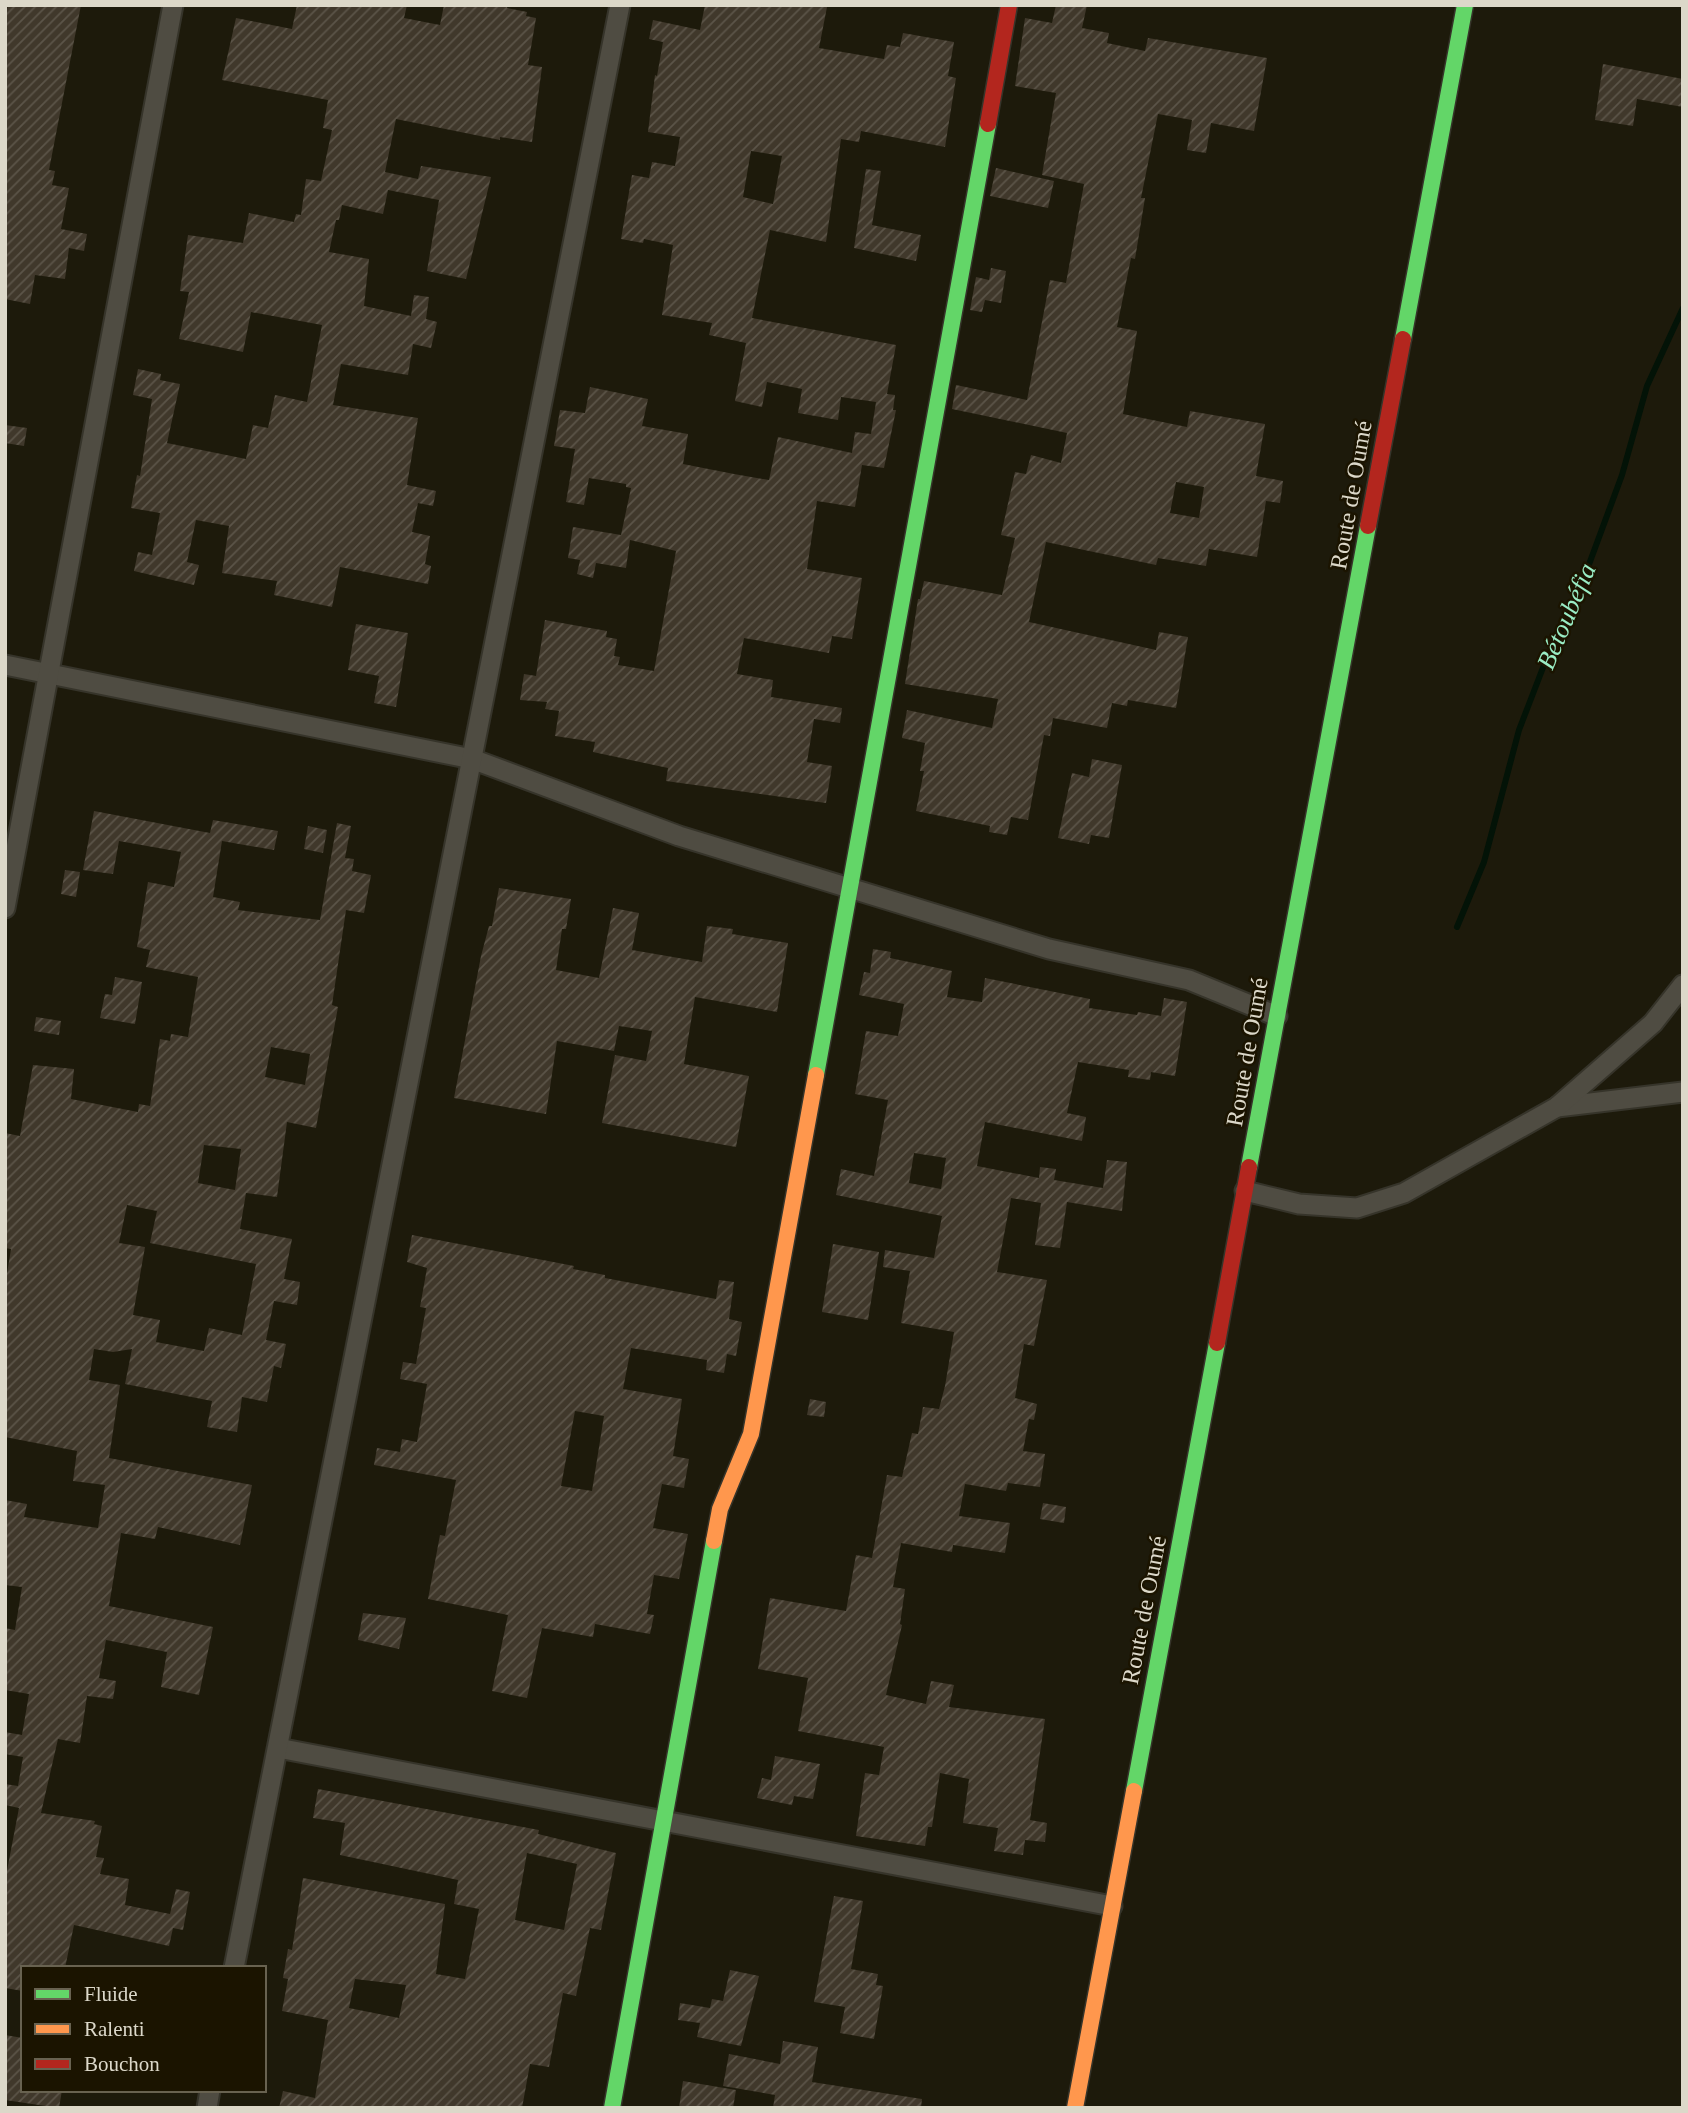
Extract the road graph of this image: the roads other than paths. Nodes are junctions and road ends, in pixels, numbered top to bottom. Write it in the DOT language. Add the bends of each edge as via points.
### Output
graph roads {
  1 [pos="173,5"];
  2 [pos="620,5"];
  3 [pos="1009,5"];
  4 [pos="1465,5"];
  5 [pos="5,665"];
  6 [pos="50,673"];
  7 [pos="472,758"];
  8 [pos="849,890"];
  9 [pos="5,908"];
  10 [pos="1683,985"];
  11 [pos="1277,1016"];
  12 [pos="1683,1092"];
  13 [pos="1558,1107"];
  14 [pos="1245,1192"];
  15 [pos="278,1748"];
  16 [pos="664,1821"];
  17 [pos="1112,1906"];
  18 [pos="234,1966"];
  19 [pos="612,2108"];
  20 [pos="1075,2108"];
  1 -- 6 [label="street"];
  2 -- 7 [label="street"];
  3 -- 8 [label="street"];
  4 -- 11 [label="street, Route de Oumé"];
  5 -- 6 [label="street"];
  6 -- 7 [label="street"];
  6 -- 9 [label="street"];
  7 -- 8 [label="street" via="678,835"];
  7 -- 15 [label="street"];
  8 -- 11 [label="street" via="1049,949 1189,980"];
  8 -- 16 [label="street" via="751,1434 720,1508"];
  10 -- 13 [label="street" via="1653,1023"];
  11 -- 14 [label="street, Route de Oumé"];
  12 -- 13 [label="street"];
  13 -- 14 [label="street" via="1404,1194 1357,1208 1299,1204"];
  14 -- 17 [label="street, Route de Oumé"];
  15 -- 16 [label="street"];
  15 -- 18 [label="street"];
  16 -- 17 [label="street"];
  16 -- 19 [label="street"];
  17 -- 20 [label="street, Route de Oumé"];
}
